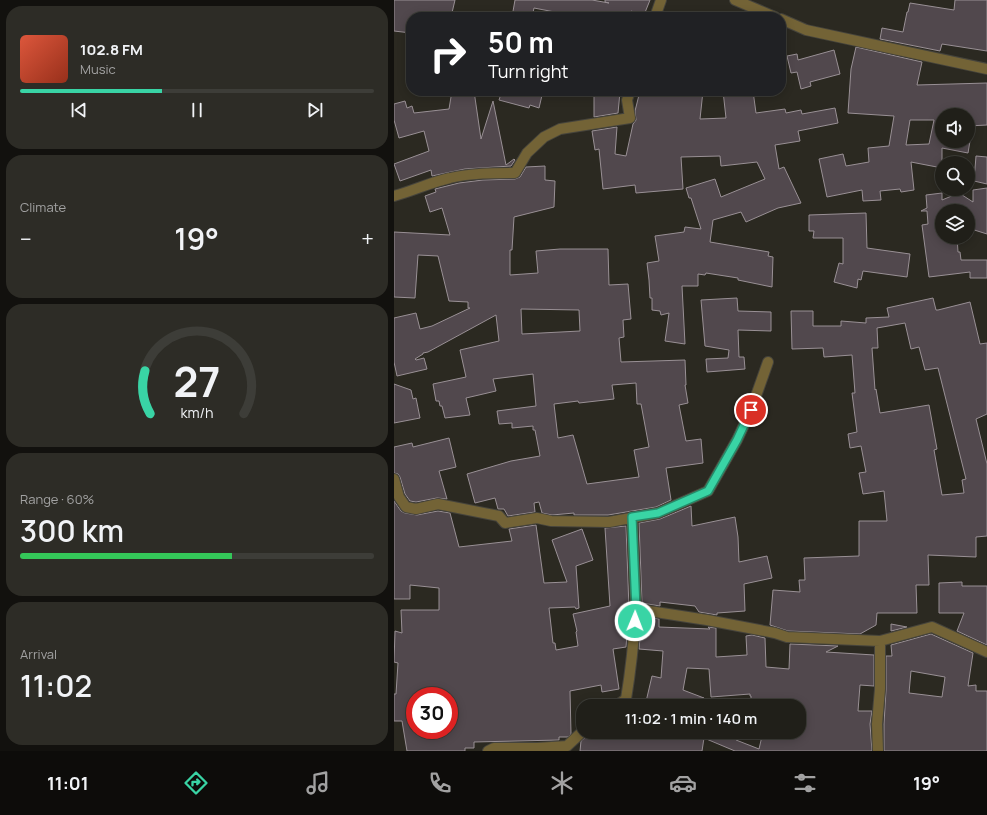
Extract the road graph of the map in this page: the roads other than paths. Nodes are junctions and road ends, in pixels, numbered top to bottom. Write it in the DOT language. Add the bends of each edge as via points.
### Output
graph roads {
  1 [pos="660,0"];
  2 [pos="734,0"];
  3 [pos="656,12"];
  4 [pos="763,12"];
  5 [pos="786,21"];
  6 [pos="987,69"];
  7 [pos="628,96"];
  8 [pos="394,196"];
  9 [pos="768,362"];
  10 [pos="394,479"];
  11 [pos="632,517"];
  12 [pos="636,609"];
  13 [pos="880,641"];
  14 [pos="987,652"];
  15 [pos="626,699"];
  16 [pos="576,739"];
  17 [pos="488,751"];
  18 [pos="878,751"];
  1 -- 3 [label="street"];
  2 -- 4 [label="street"];
  5 -- 6 [label="street" via="806,30"];
  7 -- 8 [label="street" via="630,118 560,129 544,137 527,153 514,173 470,174 448,178"];
  9 -- 11 [label="street" via="743,428 708,491 658,513"];
  10 -- 11 [label="street" via="399,497 406,507 416,509 438,504 499,516 505,523 537,518 552,521 609,522"];
  11 -- 12 [label="street"];
  12 -- 13 [label="street" via="714,621 787,637"];
  12 -- 15 [label="street"];
  13 -- 14 [label="street" via="932,627"];
  13 -- 18 [label="street" via="880,688 876,724"];
  16 -- 17 [label="street" via="568,746 494,748"];
}
